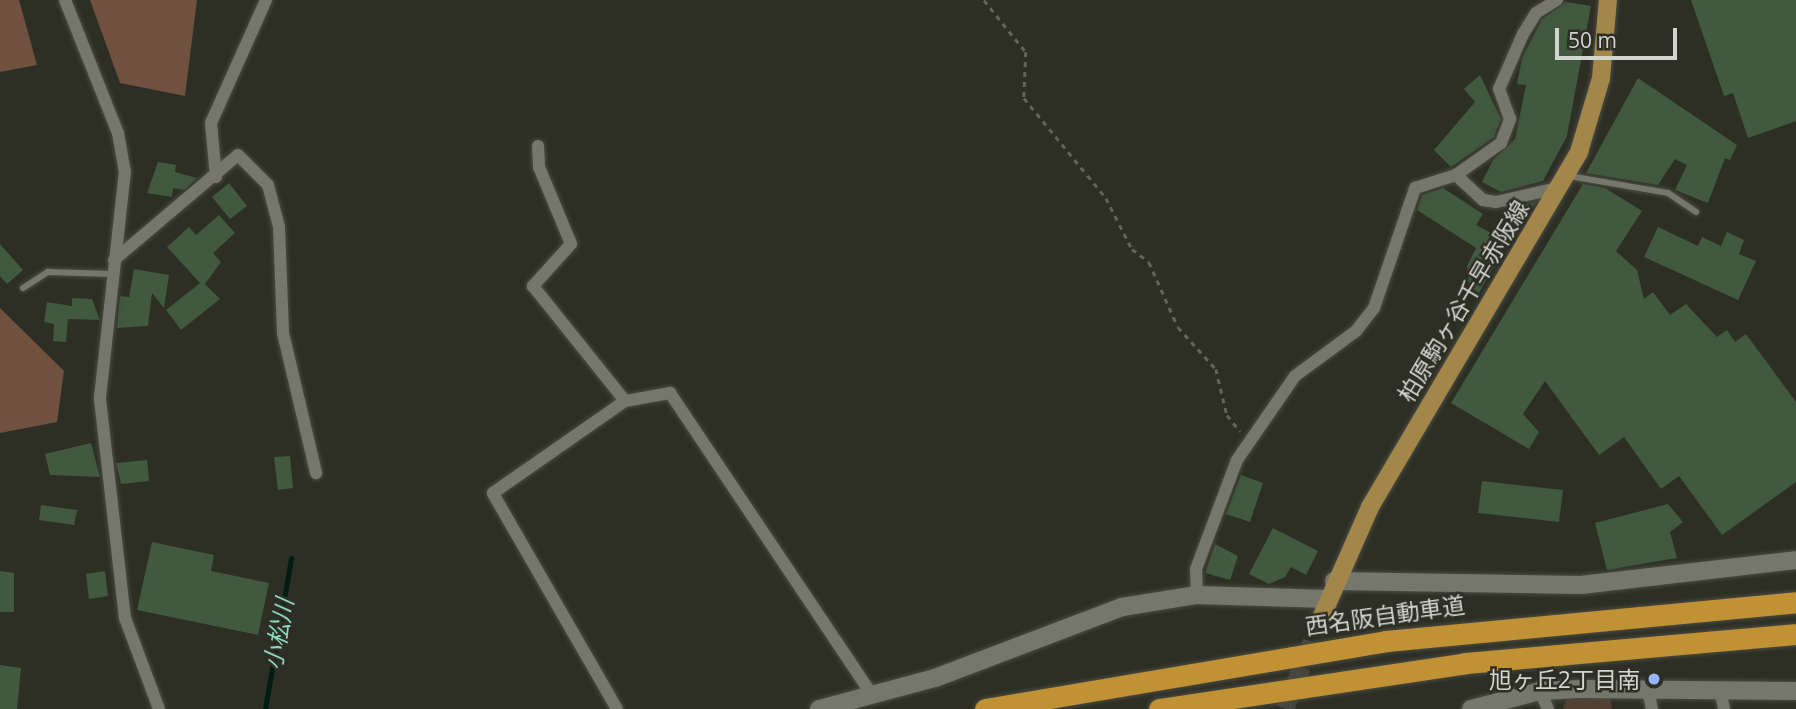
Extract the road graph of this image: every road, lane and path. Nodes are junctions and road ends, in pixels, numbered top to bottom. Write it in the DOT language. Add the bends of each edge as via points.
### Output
graph roads {
  1 [pos="65,0"];
  2 [pos="266,0"];
  3 [pos="984,0"];
  4 [pos="1557,0"];
  5 [pos="1608,0"];
  6 [pos="538,146"];
  7 [pos="1456,175"];
  8 [pos="216,177"];
  9 [pos="1562,182"];
  10 [pos="1696,212"];
  11 [pos="114,260"];
  12 [pos="112,274"];
  13 [pos="23,288"];
  14 [pos="625,401"];
  15 [pos="1249,441"];
  16 [pos="316,473"];
  17 [pos="1796,560"];
  18 [pos="1334,581"];
  19 [pos="1197,595"];
  20 [pos="1796,603"];
  21 [pos="1325,607"];
  22 [pos="1796,634"];
  23 [pos="1648,689"];
  24 [pos="1720,690"];
  25 [pos="1539,691"];
  26 [pos="1796,691"];
  27 [pos="873,696"];
  28 [pos="159,709"];
  29 [pos="617,709"];
  30 [pos="818,709"];
  31 [pos="985,709"];
  32 [pos="1159,709"];
  33 [pos="1471,709"];
  34 [pos="1548,709"];
  35 [pos="1651,709"];
  36 [pos="1724,709"];
  1 -- 11 [label="street" via="118,133 125,171"];
  2 -- 8 [label="street" via="211,123"];
  3 -- 15 [label="path" via="1026,52 1024,98 1106,198 1132,249 1149,262 1178,327 1216,369 1227,415"];
  4 -- 7 [label="street" via="1536,13 1499,89 1510,119 1501,143"];
  5 -- 9 [label="main road, 柏原駒ヶ谷千早赤阪線" via="1596,102"];
  6 -- 14 [label="street" via="539,167 571,244 533,285"];
  7 -- 9 [label="street" via="1483,200 1496,202"];
  7 -- 15 [label="street" via="1415,188 1374,309 1356,331 1295,376"];
  8 -- 11 [label="street"];
  8 -- 16 [label="street" via="238,155 268,185 276,203 283,333"];
  9 -- 10 [label="lane" via="1668,193"];
  9 -- 18 [label="main road, 柏原駒ヶ谷千早赤阪線" via="1370,507"];
  11 -- 12 [label="street"];
  12 -- 13 [label="lane" via="48,272"];
  12 -- 28 [label="street" via="100,371 110,524 125,618"];
  14 -- 27 [label="street" via="670,393"];
  14 -- 29 [label="street" via="493,493"];
  15 -- 19 [label="street" via="1209,525 1196,569"];
  17 -- 18 [label="street" via="1570,586"];
  18 -- 21 [label="main road, 柏原駒ヶ谷千早赤阪線"];
  19 -- 21 [label="street"];
  19 -- 27 [label="street" via="1122,607"];
  20 -- 31 [label="highway, 西名阪自動車道" via="1386,641"];
  22 -- 32 [label="highway" via="1465,663"];
  23 -- 24 [label="street"];
  23 -- 25 [label="street"];
  23 -- 35 [label="street"];
  24 -- 26 [label="street"];
  24 -- 36 [label="street"];
  25 -- 33 [label="street"];
  25 -- 34 [label="street"];
  27 -- 30 [label="street"];
}
